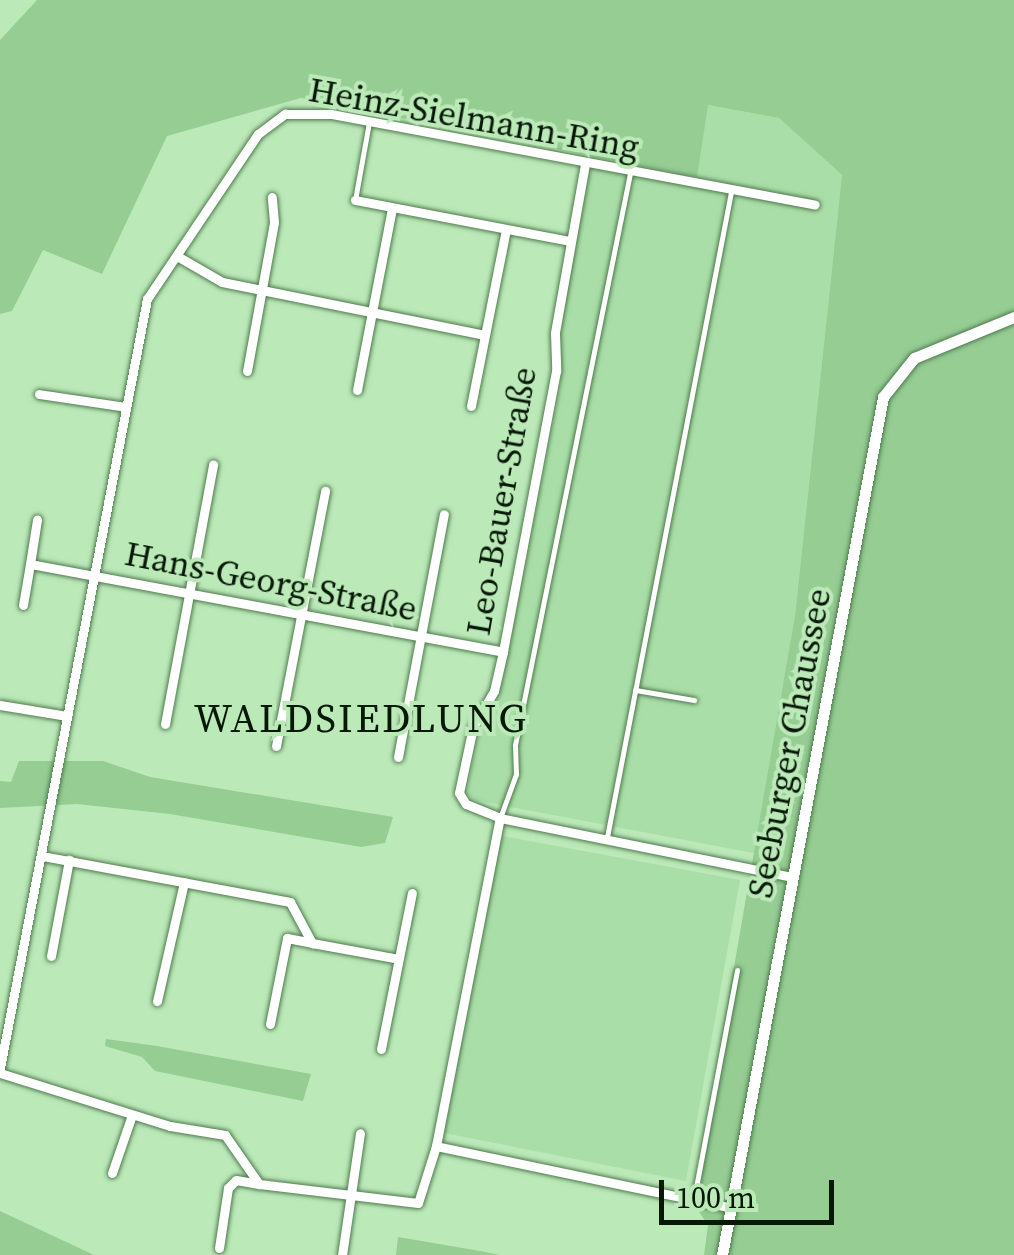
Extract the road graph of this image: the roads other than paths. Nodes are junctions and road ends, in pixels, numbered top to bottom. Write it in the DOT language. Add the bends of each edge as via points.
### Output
graph roads {
  1 [pos="369,122"];
  2 [pos="585,164"];
  3 [pos="630,173"];
  4 [pos="732,192"];
  5 [pos="272,196"];
  6 [pos="354,200"];
  7 [pos="814,205"];
  8 [pos="392,208"];
  9 [pos="506,229"];
  10 [pos="570,241"];
  11 [pos="176,256"];
  12 [pos="262,292"];
  13 [pos="372,313"];
  14 [pos="1014,318"];
  15 [pos="484,335"];
  16 [pos="247,371"];
  17 [pos="357,390"];
  18 [pos="39,394"];
  19 [pos="126,406"];
  20 [pos="471,406"];
  21 [pos="214,464"];
  22 [pos="325,491"];
  23 [pos="444,514"];
  24 [pos="37,520"];
  25 [pos="30,564"];
  26 [pos="94,576"];
  27 [pos="190,594"];
  28 [pos="23,604"];
  29 [pos="303,614"];
  30 [pos="422,637"];
  31 [pos="502,652"];
  32 [pos="635,690"];
  33 [pos="694,700"];
  34 [pos="0,705"];
  35 [pos="67,716"];
  36 [pos="165,724"];
  37 [pos="276,746"];
  38 [pos="398,757"];
  39 [pos="500,818"];
  40 [pos="606,839"];
  41 [pos="42,856"];
  42 [pos="69,860"];
  43 [pos="792,877"];
  44 [pos="184,882"];
  45 [pos="412,892"];
  46 [pos="312,943"];
  47 [pos="51,956"];
  48 [pos="399,959"];
  49 [pos="737,970"];
  50 [pos="157,1002"];
  51 [pos="270,1024"];
  52 [pos="381,1049"];
  53 [pos="0,1071"];
  54 [pos="132,1114"];
  55 [pos="360,1133"];
  56 [pos="436,1146"];
  57 [pos="112,1173"];
  58 [pos="259,1184"];
  59 [pos="350,1198"];
  60 [pos="694,1199"];
  61 [pos="728,1207"];
  62 [pos="219,1248"];
  63 [pos="342,1255"];
  64 [pos="722,1255"];
  1 -- 2 [label="street, Heinz-Sielmann-Ring"];
  1 -- 6 [label="lane"];
  1 -- 11 [label="street, Heinz-Sielmann-Ring" via="304,111 269,122"];
  2 -- 3 [label="street, Heinz-Sielmann-Ring"];
  2 -- 10 [label="street, Leo-Bauer-Straße"];
  3 -- 4 [label="street, Heinz-Sielmann-Ring"];
  3 -- 39 [label="lane" via="515,745 516,774"];
  4 -- 7 [label="street, Heinz-Sielmann-Ring"];
  4 -- 32 [label="lane"];
  5 -- 12 [label="street"];
  6 -- 8 [label="street"];
  8 -- 9 [label="street"];
  8 -- 13 [label="street"];
  9 -- 10 [label="street"];
  9 -- 15 [label="street"];
  10 -- 31 [label="street, Leo-Bauer-Straße" via="554,333 556,370"];
  11 -- 12 [label="street" via="200,274"];
  11 -- 19 [label="street, Heinz-Sielmann-Ring" via="147,299"];
  12 -- 13 [label="street"];
  12 -- 16 [label="street"];
  13 -- 15 [label="street"];
  13 -- 17 [label="street"];
  14 -- 43 [label="street, Seeburger Chaussee" via="914,358 883,397"];
  15 -- 20 [label="street"];
  18 -- 19 [label="street"];
  19 -- 26 [label="street, Heinz-Sielmann-Ring"];
  21 -- 27 [label="street"];
  22 -- 29 [label="street"];
  23 -- 30 [label="street"];
  24 -- 25 [label="street"];
  25 -- 26 [label="street, Hans-Georg-Straße"];
  25 -- 28 [label="street"];
  26 -- 27 [label="street, Hans-Georg-Straße"];
  26 -- 35 [label="street, Heinz-Sielmann-Ring"];
  27 -- 29 [label="street, Hans-Georg-Straße"];
  27 -- 36 [label="street"];
  29 -- 30 [label="street, Hans-Georg-Straße"];
  29 -- 37 [label="street"];
  30 -- 31 [label="street, Hans-Georg-Straße"];
  30 -- 38 [label="street"];
  31 -- 39 [label="street, Leo-Bauer-Straße" via="494,691 473,726 458,793 466,804"];
  32 -- 33 [label="lane"];
  32 -- 40 [label="lane"];
  34 -- 35 [label="street"];
  35 -- 41 [label="street, Heinz-Sielmann-Ring"];
  39 -- 40 [label="street"];
  39 -- 56 [label="street"];
  40 -- 43 [label="street"];
  41 -- 42 [label="street"];
  41 -- 53 [label="street, Heinz-Sielmann-Ring"];
  42 -- 44 [label="street"];
  42 -- 47 [label="street"];
  43 -- 61 [label="street, Seeburger Chaussee"];
  44 -- 46 [label="street" via="290,902"];
  44 -- 50 [label="street"];
  45 -- 48 [label="street"];
  46 -- 48 [label="street"];
  46 -- 51 [label="street" via="287,938"];
  48 -- 52 [label="street"];
  49 -- 60 [label="lane"];
  53 -- 54 [label="street, Heinz-Sielmann-Ring"];
  54 -- 57 [label="street"];
  54 -- 58 [label="street, Heinz-Sielmann-Ring" via="225,1135"];
  55 -- 59 [label="street"];
  56 -- 59 [label="street" via="418,1203"];
  56 -- 60 [label="street"];
  58 -- 59 [label="street"];
  58 -- 62 [label="street" via="236,1180 228,1188"];
  59 -- 63 [label="street"];
  60 -- 61 [label="street"];
  61 -- 64 [label="street, Seeburger Chaussee"];
}
